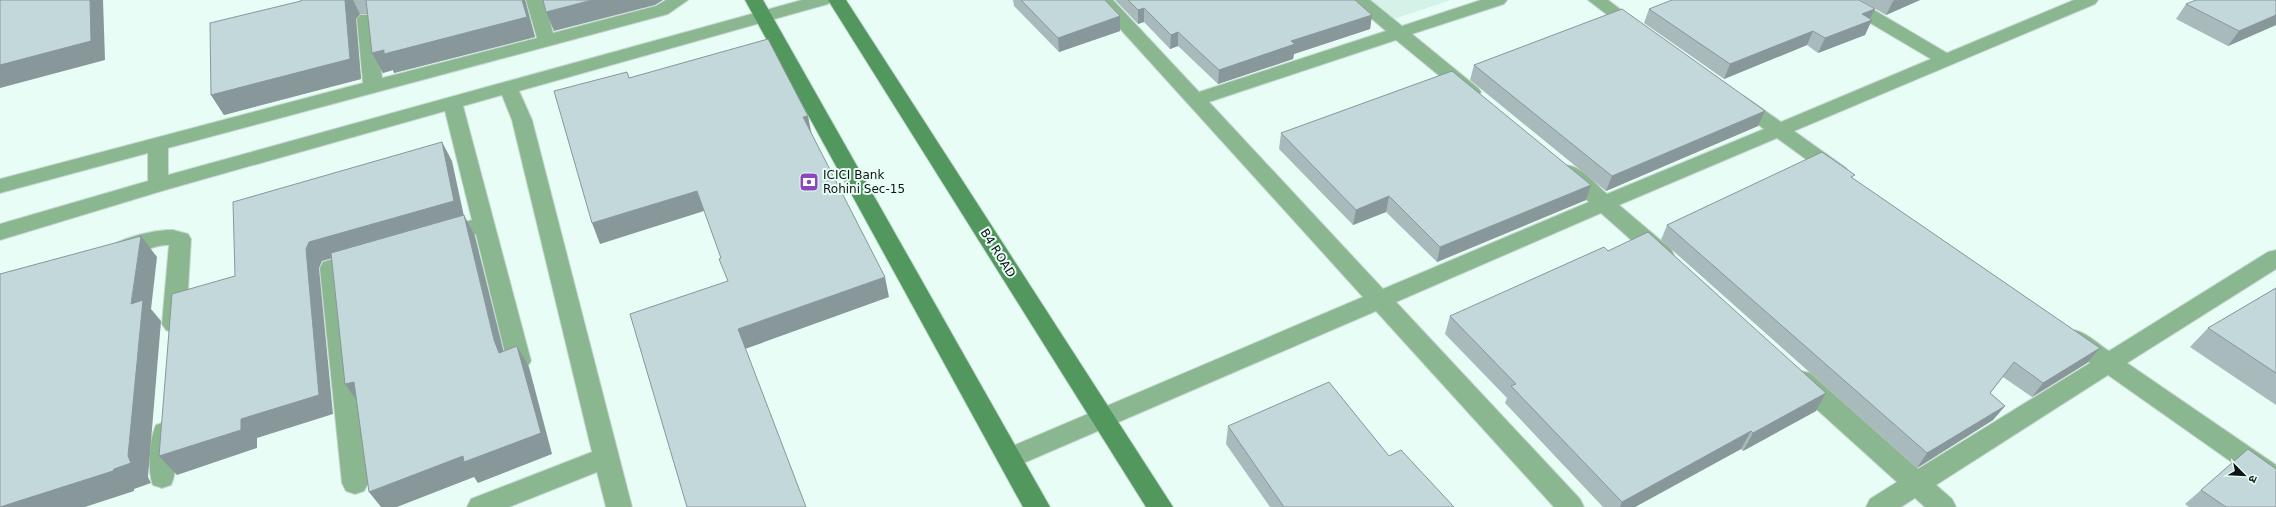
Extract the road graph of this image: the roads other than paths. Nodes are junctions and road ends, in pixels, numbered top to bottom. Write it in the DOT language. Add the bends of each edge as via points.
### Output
graph roads {
  1 [pos="535,0"];
  2 [pos="678,0"];
  3 [pos="822,0"];
  4 [pos="837,0"];
  5 [pos="1103,0"];
  6 [pos="1359,0"];
  7 [pos="1498,0"];
  8 [pos="1597,0"];
  9 [pos="1844,0"];
  10 [pos="2089,0"];
  11 [pos="759,8"];
  12 [pos="366,19"];
  13 [pos="1400,32"];
  14 [pos="546,39"];
  15 [pos="1653,40"];
  16 [pos="1946,60"];
  17 [pos="373,86"];
  18 [pos="508,88"];
  19 [pos="1722,89"];
  20 [pos="1196,100"];
  21 [pos="452,103"];
  22 [pos="1485,103"];
  23 [pos="1780,131"];
  24 [pos="158,143"];
  25 [pos="1552,159"];
  26 [pos="158,185"];
  27 [pos="0,186"];
  28 [pos="1857,186"];
  29 [pos="1605,203"];
  30 [pos="484,224"];
  31 [pos="0,232"];
  32 [pos="422,241"];
  33 [pos="384,253"];
  34 [pos="95,257"];
  35 [pos="2276,258"];
  36 [pos="1679,270"];
  37 [pos="1380,301"];
  38 [pos="2056,326"];
  39 [pos="172,342"];
  40 [pos="519,361"];
  41 [pos="2108,363"];
  42 [pos="1786,366"];
  43 [pos="167,414"];
  44 [pos="1103,418"];
  45 [pos="607,457"];
  46 [pos="1010,458"];
  47 [pos="162,477"];
  48 [pos="2276,479"];
  49 [pos="355,483"];
  50 [pos="1915,484"];
  51 [pos="480,507"];
  52 [pos="619,507"];
  53 [pos="1037,507"];
  54 [pos="1160,507"];
  55 [pos="1571,507"];
  56 [pos="1879,507"];
  57 [pos="1943,507"];
  1 -- 14 [label="street"];
  2 -- 14 [label="street" via="662,10"];
  3 -- 11 [label="street"];
  4 -- 44 [label="street, B4 ROAD"];
  5 -- 20 [label="street"];
  6 -- 13 [label="street"];
  7 -- 13 [label="street"];
  8 -- 15 [label="street"];
  9 -- 16 [label="street"];
  10 -- 16 [label="street"];
  11 -- 18 [label="street"];
  11 -- 46 [label="street"];
  12 -- 17 [label="street"];
  13 -- 20 [label="street"];
  13 -- 22 [label="street"];
  14 -- 17 [label="street"];
  16 -- 23 [label="street"];
  17 -- 24 [label="street"];
  18 -- 21 [label="street"];
  18 -- 45 [label="street" via="522,120"];
  19 -- 23 [label="street"];
  20 -- 37 [label="street"];
  21 -- 26 [label="street"];
  21 -- 30 [label="street"];
  23 -- 28 [label="street"];
  23 -- 29 [label="street"];
  24 -- 26 [label="street"];
  24 -- 27 [label="street"];
  25 -- 29 [label="street"];
  26 -- 31 [label="street"];
  29 -- 36 [label="street"];
  29 -- 37 [label="street"];
  30 -- 32 [label="street"];
  30 -- 40 [label="street"];
  33 -- 49 [label="street" via="331,268"];
  34 -- 39 [label="street" via="161,238 173,236 180,239"];
  35 -- 41 [label="street"];
  37 -- 44 [label="street"];
  37 -- 55 [label="street"];
  38 -- 41 [label="street"];
  41 -- 48 [label="street"];
  41 -- 50 [label="street"];
  42 -- 50 [label="street"];
  43 -- 47 [label="street"];
  44 -- 46 [label="street"];
  44 -- 54 [label="street, B4 ROAD"];
  45 -- 51 [label="street"];
  45 -- 52 [label="street"];
  46 -- 53 [label="street"];
  50 -- 56 [label="street"];
  50 -- 57 [label="street"];
}
